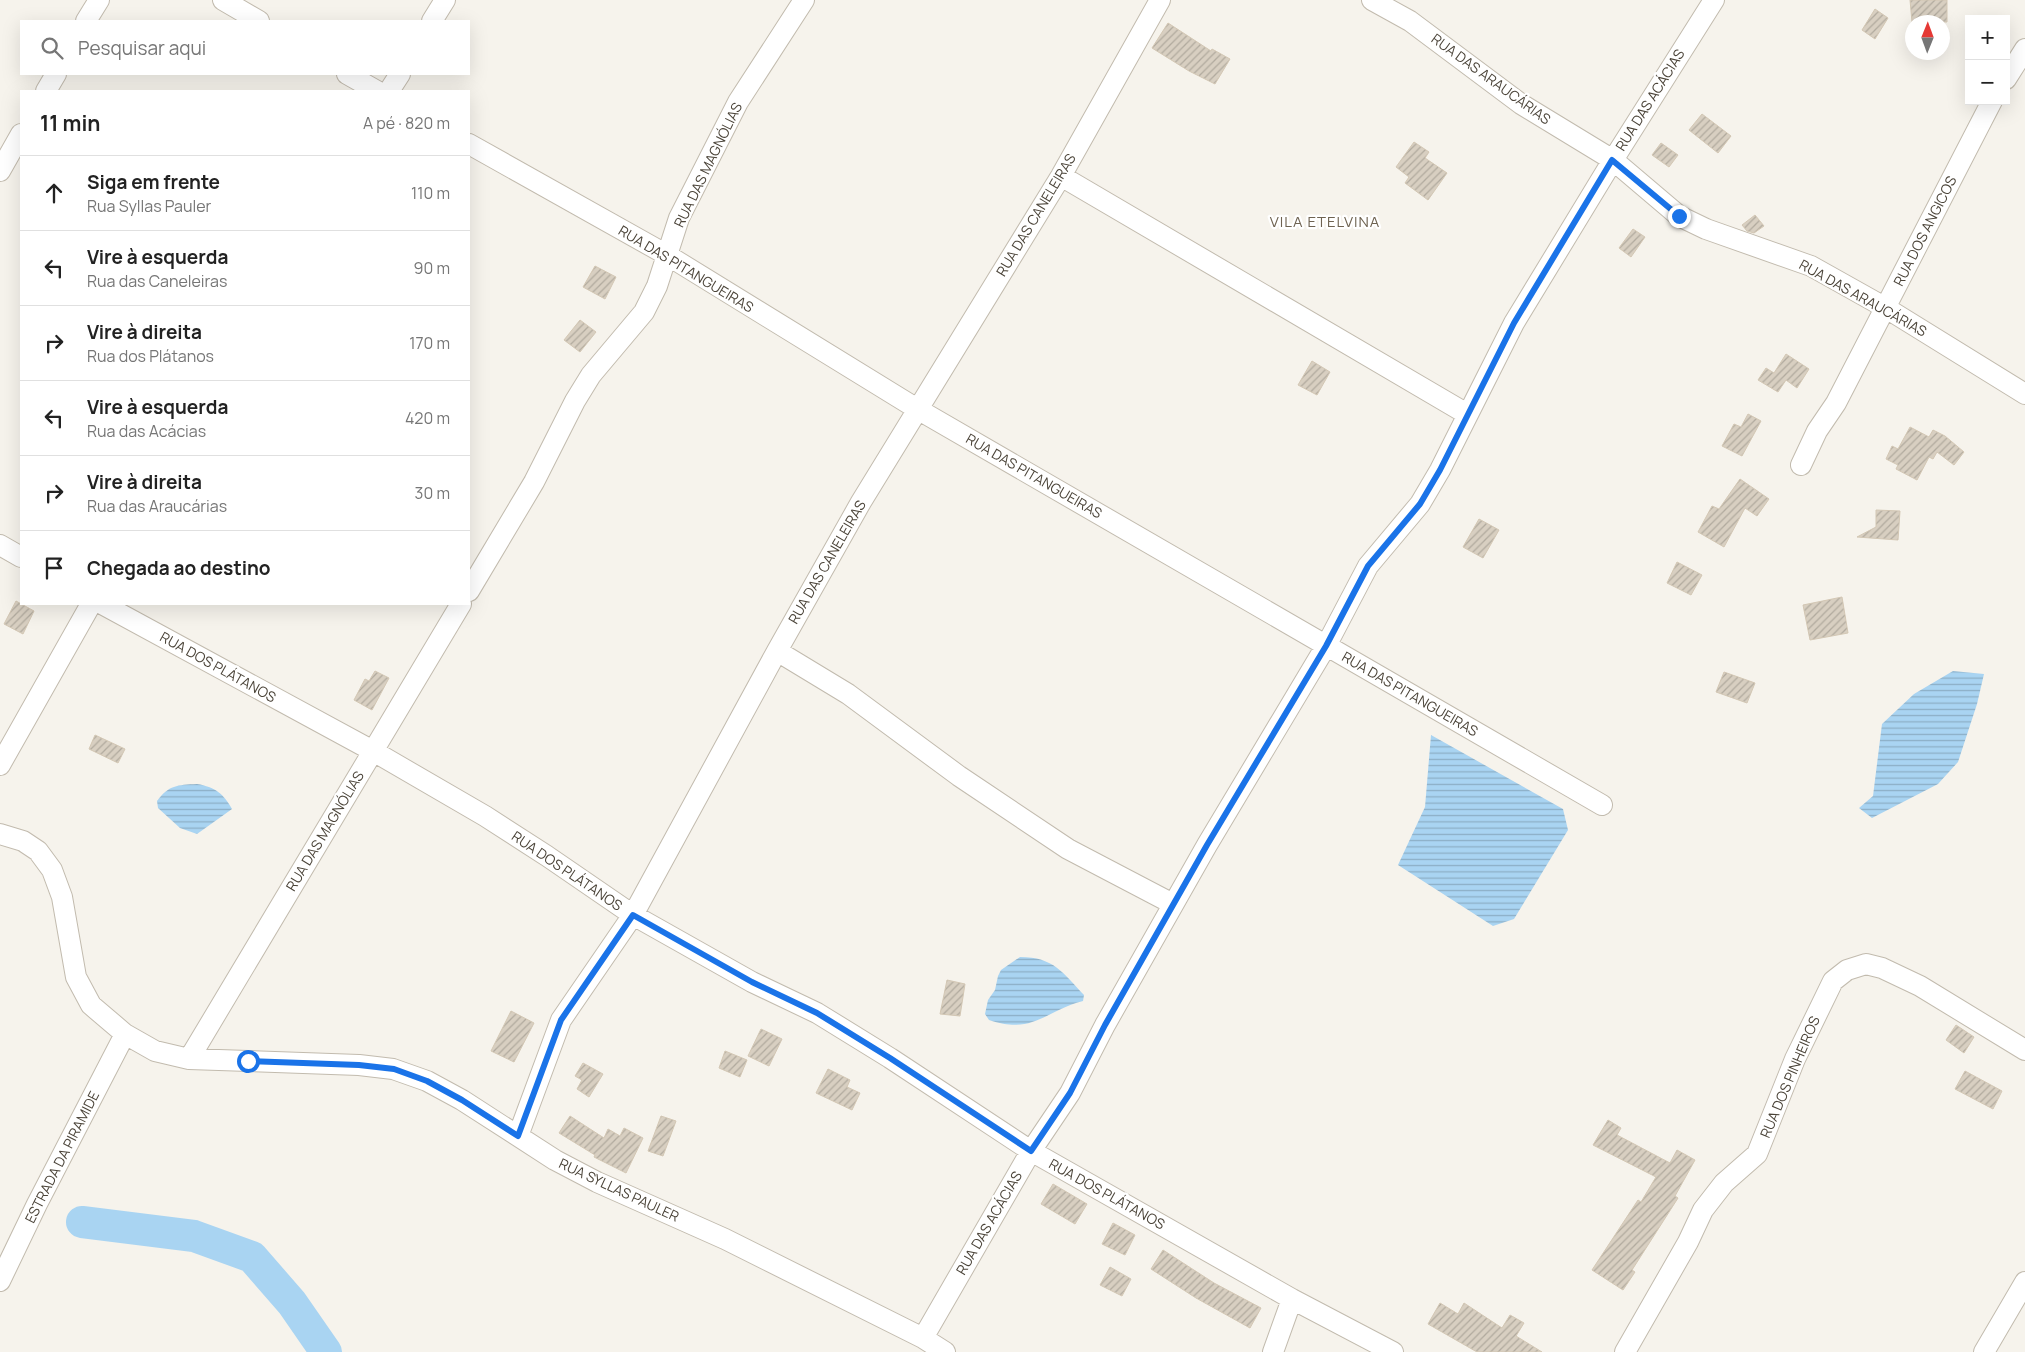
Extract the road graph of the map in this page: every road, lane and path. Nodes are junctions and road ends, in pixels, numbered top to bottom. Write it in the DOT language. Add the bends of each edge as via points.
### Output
graph roads {
  1 [pos="98,0"];
  2 [pos="223,0"];
  3 [pos="445,0"];
  4 [pos="804,0"];
  5 [pos="1160,0"];
  6 [pos="1372,0"];
  7 [pos="1714,0"];
  8 [pos="87,20"];
  9 [pos="256,20"];
  10 [pos="433,20"];
  11 [pos="2025,50"];
  12 [pos="2010,73"];
  13 [pos="55,75"];
  14 [pos="349,75"];
  15 [pos="399,75"];
  16 [pos="47,90"];
  17 [pos="375,90"];
  18 [pos="390,90"];
  19 [pos="1990,105"];
  20 [pos="20,136"];
  21 [pos="470,145"];
  22 [pos="1612,160"];
  23 [pos="0,171"];
  24 [pos="1061,176"];
  25 [pos="667,255"];
  26 [pos="1886,308"];
  27 [pos="2025,394"];
  28 [pos="919,410"];
  29 [pos="1468,414"];
  30 [pos="1801,466"];
  31 [pos="0,545"];
  32 [pos="20,556"];
  33 [pos="470,590"];
  34 [pos="90,605"];
  35 [pos="104,605"];
  36 [pos="460,605"];
  37 [pos="1326,646"];
  38 [pos="776,651"];
  39 [pos="373,751"];
  40 [pos="0,765"];
  41 [pos="1602,805"];
  42 [pos="0,834"];
  43 [pos="1173,904"];
  44 [pos="633,915"];
  45 [pos="124,1034"];
  46 [pos="2025,1050"];
  47 [pos="189,1059"];
  48 [pos="518,1136"];
  49 [pos="1031,1151"];
  50 [pos="0,1281"];
  51 [pos="2025,1282"];
  52 [pos="1292,1299"];
  53 [pos="923,1338"];
  54 [pos="945,1352"];
  55 [pos="1273,1352"];
  56 [pos="1393,1352"];
  57 [pos="1625,1352"];
  58 [pos="1984,1352"];
  1 -- 8 [label="street"];
  2 -- 9 [label="street"];
  3 -- 10 [label="street"];
  4 -- 25 [label="street, RUA DAS MAGNÓLIAS" via="738,102 679,218"];
  5 -- 24 [label="street, RUA DAS CANELEIRAS"];
  6 -- 22 [label="street, RUA DAS ARAUCÁRIAS" via="1410,21 1521,104"];
  7 -- 22 [label="street, RUA DAS ACÁCIAS"];
  11 -- 12 [label="street"];
  13 -- 16 [label="street"];
  14 -- 17 [label="street"];
  15 -- 18 [label="street"];
  19 -- 26 [label="street, RUA DOS ANGICOS"];
  20 -- 23 [label="street"];
  21 -- 25 [label="street, RUA DAS PITANGUEIRAS"];
  22 -- 26 [label="street, RUA DAS ARAUCÁRIAS" via="1679,216 1706,229 1811,266"];
  22 -- 29 [label="street, RUA DAS ACÁCIAS" via="1514,323"];
  24 -- 28 [label="street, RUA DAS CANELEIRAS"];
  24 -- 29 [label="street"];
  25 -- 28 [label="street, RUA DAS PITANGUEIRAS"];
  25 -- 33 [label="street, RUA DAS MAGNÓLIAS" via="644,312 591,375 534,482"];
  26 -- 27 [label="street, RUA DAS ARAUCÁRIAS"];
  26 -- 30 [label="street, RUA DOS ANGICOS"];
  28 -- 37 [label="street, RUA DAS PITANGUEIRAS"];
  28 -- 38 [label="street, RUA DAS CANELEIRAS" via="860,502"];
  29 -- 37 [label="street, RUA DAS ACÁCIAS" via="1420,504 1368,566"];
  31 -- 32 [label="street"];
  34 -- 40 [label="street"];
  35 -- 39 [label="street, RUA DOS PLÁTANOS"];
  36 -- 39 [label="street, RUA DAS MAGNÓLIAS"];
  37 -- 41 [label="street, RUA DAS PITANGUEIRAS"];
  37 -- 43 [label="street, RUA DAS ACÁCIAS"];
  38 -- 43 [label="street" via="848,694 959,776 1068,849"];
  38 -- 44 [label="street, RUA DAS CANELEIRAS"];
  39 -- 44 [label="street, RUA DOS PLÁTANOS" via="492,821"];
  39 -- 47 [label="street, RUA DAS MAGNÓLIAS"];
  42 -- 45 [label="street, RUA SYLLAS PAULER" via="23,841 38,851 52,870 62,897 76,977 91,1005"];
  43 -- 49 [label="street, RUA DAS ACÁCIAS" via="1070,1093"];
  44 -- 48 [label="street, RUA DAS CANELEIRAS" via="561,1020"];
  44 -- 49 [label="street, RUA DOS PLÁTANOS" via="752,982 817,1013"];
  45 -- 47 [label="street, RUA SYLLAS PAULER" via="155,1051"];
  45 -- 50 [label="street, ESTRADA DA PIRAMIDE"];
  46 -- 57 [label="street, RUA DOS PINHEIROS" via="1920,986 1882,968 1866,964 1847,970 1833,981 1795,1059 1757,1154 1724,1183 1702,1210 1688,1242"];
  47 -- 48 [label="street, RUA SYLLAS PAULER" via="394,1069 427,1081"];
  48 -- 53 [label="street, RUA SYLLAS PAULER" via="597,1182 724,1239"];
  49 -- 52 [label="street, RUA DOS PLÁTANOS"];
  49 -- 53 [label="street, RUA DAS ACÁCIAS"];
  51 -- 58 [label="street"];
  52 -- 55 [label="street"];
  52 -- 56 [label="street, RUA DOS PLÁTANOS"];
  53 -- 54 [label="street, RUA SYLLAS PAULER"];
}
